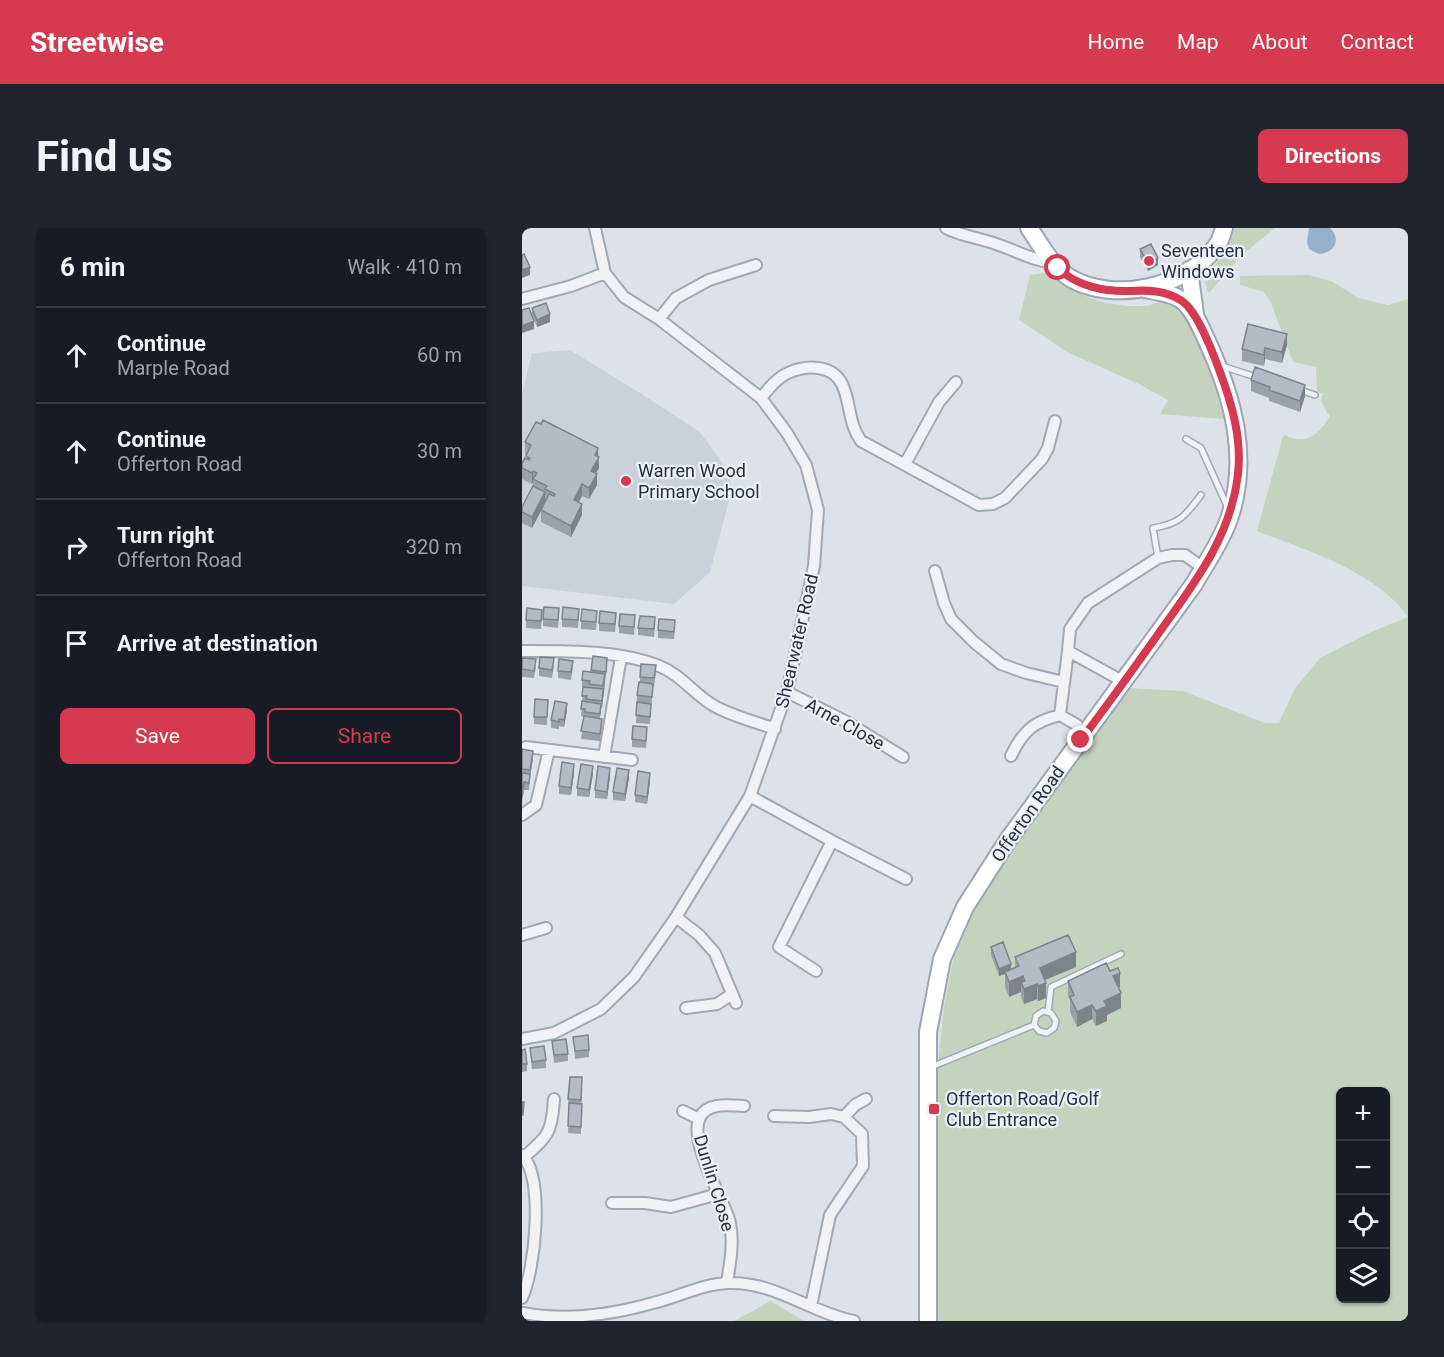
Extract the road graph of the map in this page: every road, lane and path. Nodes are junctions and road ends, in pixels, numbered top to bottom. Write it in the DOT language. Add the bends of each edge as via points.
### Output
graph roads {
  1 [pos="595,228"];
  2 [pos="946,228"];
  3 [pos="1029,228"];
  4 [pos="1224,228"];
  5 [pos="1047,262"];
  6 [pos="756,265"];
  7 [pos="1189,270"];
  8 [pos="606,273"];
  9 [pos="1145,289"];
  10 [pos="522,299"];
  11 [pos="1196,317"];
  12 [pos="659,319"];
  13 [pos="1218,365"];
  14 [pos="1261,378"];
  15 [pos="956,382"];
  16 [pos="1294,389"];
  17 [pos="1315,395"];
  18 [pos="761,398"];
  19 [pos="1055,422"];
  20 [pos="1186,439"];
  21 [pos="905,464"];
  22 [pos="1201,495"];
  23 [pos="1230,513"];
  24 [pos="1158,558"];
  25 [pos="1203,568"];
  26 [pos="936,571"];
  27 [pos="522,651"];
  28 [pos="1068,651"];
  29 [pos="621,657"];
  30 [pos="1064,682"];
  31 [pos="1124,682"];
  32 [pos="788,692"];
  33 [pos="1060,715"];
  34 [pos="1077,725"];
  35 [pos="775,729"];
  36 [pos="526,747"];
  37 [pos="549,750"];
  38 [pos="1011,756"];
  39 [pos="604,757"];
  40 [pos="903,757"];
  41 [pos="632,760"];
  42 [pos="750,796"];
  43 [pos="522,815"];
  44 [pos="832,841"];
  45 [pos="906,879"];
  46 [pos="676,917"];
  47 [pos="546,928"];
  48 [pos="522,934"];
  49 [pos="1121,954"];
  50 [pos="816,971"];
  51 [pos="686,1008"];
  52 [pos="1048,1012"];
  53 [pos="1034,1024"];
  54 [pos="522,1039"];
  55 [pos="927,1069"];
  56 [pos="866,1099"];
  57 [pos="552,1106"];
  58 [pos="744,1106"];
  59 [pos="683,1112"];
  60 [pos="774,1116"];
  61 [pos="844,1117"];
  62 [pos="699,1119"];
  63 [pos="523,1156"];
  64 [pos="718,1194"];
  65 [pos="612,1203"];
  66 [pos="727,1283"];
  67 [pos="522,1298"];
  68 [pos="811,1306"];
  69 [pos="522,1313"];
  70 [pos="614,1316"];
  71 [pos="854,1321"];
  72 [pos="928,1321"];
  1 -- 8 [label="street, Shearwater Road"];
  2 -- 5 [label="street"];
  3 -- 5 [label="main road"];
  4 -- 7 [label="main road" via="1218,244 1201,264"];
  5 -- 9 [label="main road" via="1092,286"];
  6 -- 12 [label="street" via="709,280 676,298"];
  7 -- 9 [label="main road"];
  7 -- 11 [label="main road, Offerton Road"];
  8 -- 10 [label="street"];
  8 -- 12 [label="street, Shearwater Road" via="624,297"];
  9 -- 11 [label="main road, Offerton Road" via="1183,301"];
  11 -- 13 [label="main road, Offerton Road"];
  12 -- 18 [label="street, Shearwater Road"];
  13 -- 14 [label="lane"];
  13 -- 23 [label="main road, Offerton Road" via="1229,396 1238,444 1238,472"];
  15 -- 21 [label="street" via="939,402"];
  16 -- 17 [label="lane"];
  18 -- 21 [label="street" via="787,373 802,368 826,369 836,374 842,384 851,423 861,441"];
  18 -- 32 [label="street, Shearwater Road" via="806,465 818,510 814,566"];
  19 -- 21 [label="street" via="1042,459 999,502 972,502"];
  20 -- 23 [label="lane" via="1201,448"];
  22 -- 24 [label="lane" via="1184,518 1153,528"];
  23 -- 25 [label="main road, Offerton Road"];
  24 -- 25 [label="street" via="1185,555"];
  24 -- 28 [label="street" via="1088,603 1070,629"];
  25 -- 31 [label="main road, Offerton Road"];
  26 -- 30 [label="street" via="951,619 974,642 1000,664"];
  27 -- 29 [label="street"];
  28 -- 30 [label="street"];
  28 -- 31 [label="street"];
  29 -- 35 [label="street" via="660,666 679,676 712,704"];
  29 -- 39 [label="street"];
  30 -- 33 [label="street"];
  31 -- 55 [label="main road, Offerton Road" via="1008,840 965,907 942,959 928,1032"];
  32 -- 35 [label="street, Shearwater Road"];
  32 -- 40 [label="street, Arne Close"];
  33 -- 34 [label="street"];
  33 -- 38 [label="street" via="1029,728"];
  35 -- 42 [label="street, Shearwater Road"];
  36 -- 37 [label="street"];
  37 -- 39 [label="street"];
  37 -- 43 [label="street" via="536,805"];
  39 -- 41 [label="street"];
  42 -- 44 [label="street"];
  42 -- 46 [label="street, Shearwater Road"];
  44 -- 45 [label="street"];
  44 -- 50 [label="street" via="780,947"];
  46 -- 51 [label="street" via="715,953 734,998"];
  46 -- 54 [label="street, Shearwater Road" via="634,977 601,1009 554,1033"];
  47 -- 48 [label="street"];
  49 -- 52 [label="lane" via="1052,987"];
  52 -- 53 [label="lane" via="1036,1016"];
  52 -- 53 [label="lane" via="1056,1021 1054,1028 1047,1033"];
  53 -- 55 [label="lane"];
  55 -- 72 [label="main road, Offerton Road"];
  56 -- 61 [label="street"];
  57 -- 63 [label="street" via="546,1136"];
  58 -- 62 [label="street, Dunlin Close" via="715,1106"];
  59 -- 62 [label="street, Dunlin Close"];
  60 -- 61 [label="street"];
  61 -- 68 [label="street" via="862,1134 863,1166 830,1215"];
  62 -- 64 [label="street, Dunlin Close" via="699,1144"];
  63 -- 67 [label="street" via="531,1169 535,1236 531,1273"];
  64 -- 65 [label="street" via="671,1207"];
  64 -- 66 [label="street, Dunlin Close" via="730,1222 732,1246"];
  66 -- 68 [label="street" via="756,1285"];
  66 -- 70 [label="street" via="697,1288"];
  68 -- 71 [label="street"];
  69 -- 70 [label="street" via="555,1318"];
}
